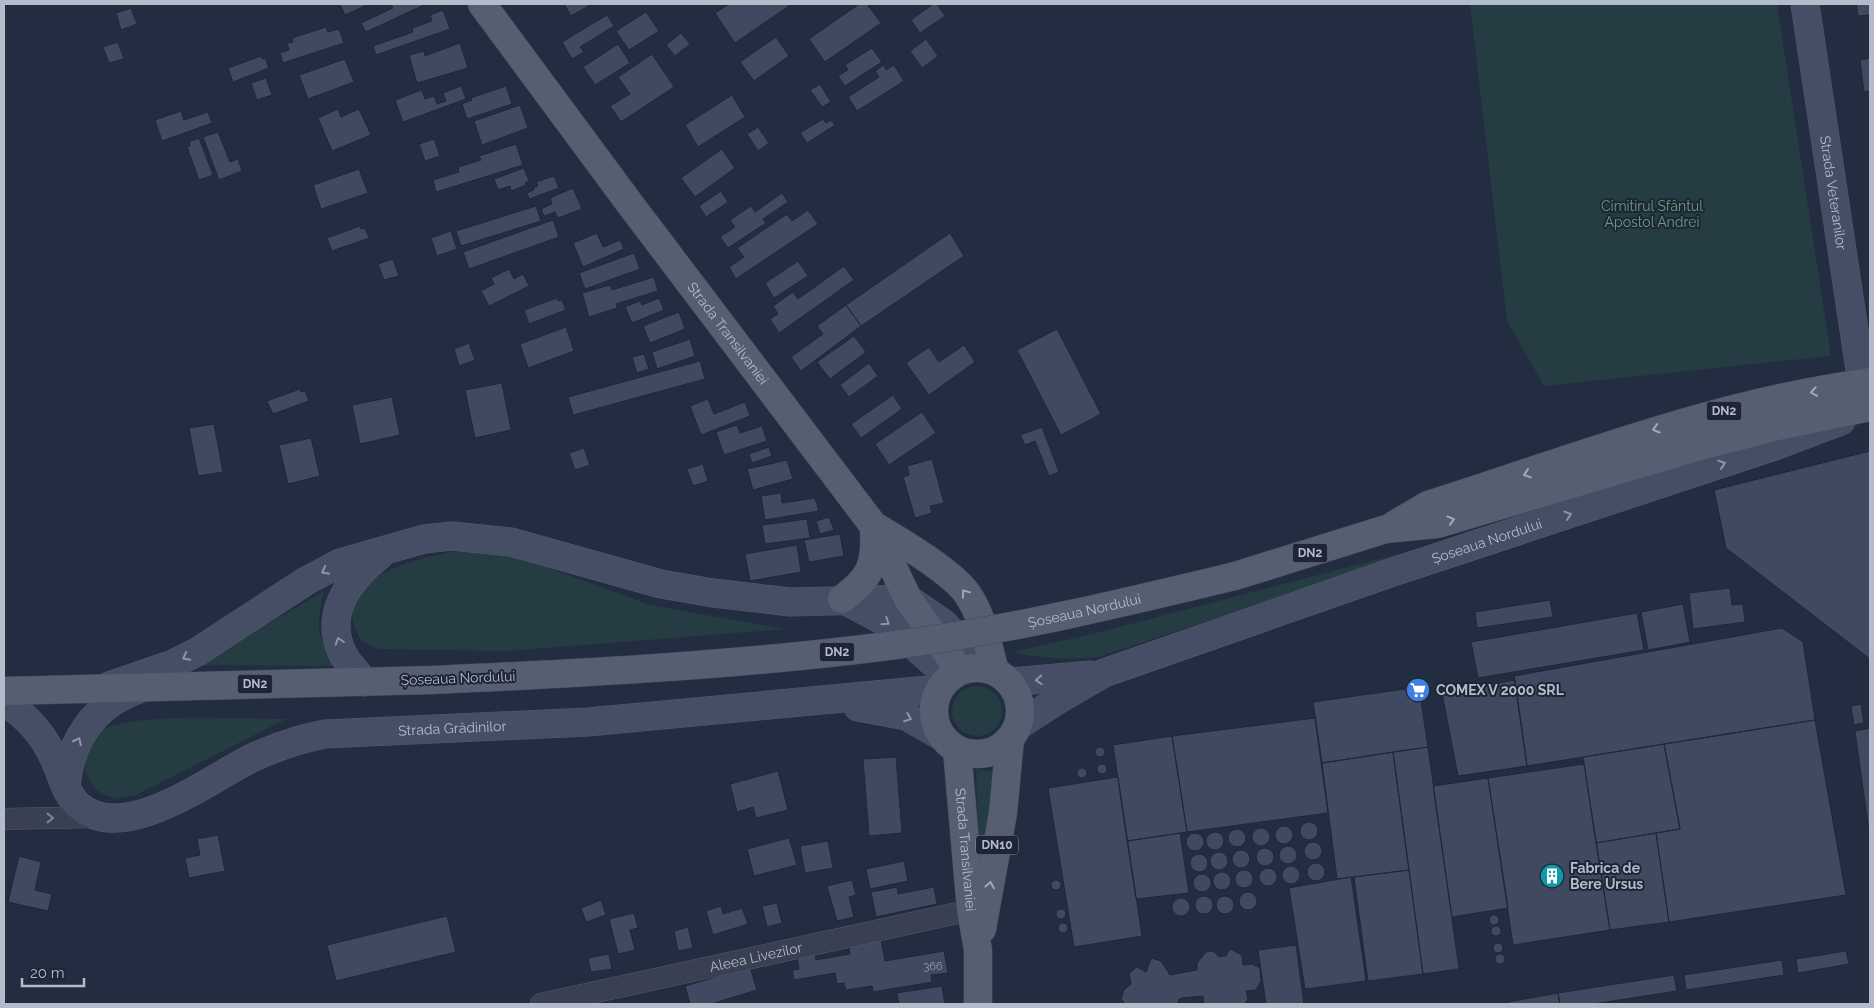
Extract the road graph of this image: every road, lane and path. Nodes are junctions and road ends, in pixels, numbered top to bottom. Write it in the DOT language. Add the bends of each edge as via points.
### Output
graph roads {
  1 [pos="482,4"];
  2 [pos="1805,4"];
  3 [pos="1868,395"];
  4 [pos="873,524"];
  5 [pos="387,549"];
  6 [pos="842,599"];
  7 [pos="908,599"];
  8 [pos="1104,673"];
  9 [pos="972,676"];
  10 [pos="364,682"];
  11 [pos="145,687"];
  12 [pos="103,689"];
  13 [pos="4,691"];
  14 [pos="826,701"];
  15 [pos="4,702"];
  16 [pos="1014,733"];
  17 [pos="949,743"];
  18 [pos="66,788"];
  19 [pos="97,817"];
  20 [pos="4,819"];
  21 [pos="971,910"];
  22 [pos="978,950"];
  23 [pos="541,1004"];
  24 [pos="978,1004"];
  1 -- 4 [label="main road, Strada Transilvaniei"];
  2 -- 3 [label="street, Strada Veteranilor"];
  8 -- 3 [label="street, Șoseaua Nordului, one-way" via="1438,557 1775,446"];
  3 -- 10 [label="main road, Șoseaua Nordului / DN2, bridge" via="1772,400 1639,434 1428,505 1386,530 1235,576 1051,618 897,645 762,660"];
  4 -- 6 [label="main road" via="876,554 870,572"];
  4 -- 7 [label="main road, Strada Transilvaniei"];
  9 -- 4 [label="main road, one-way" via="979,617 968,595 955,581"];
  5 -- 6 [label="street" via="424,539 480,538 512,542 661,584 713,593 790,602"];
  10 -- 5 [label="street, one-way" via="346,660 336,634 338,607 346,588 360,571"];
  5 -- 12 [label="street, one-way" via="340,563 306,581 197,652 173,664"];
  6 -- 7 [label="street"];
  6 -- 9 [label="street, one-way" via="891,625"];
  7 -- 9 [label="main road, Strada Transilvaniei"];
  8 -- 9 [label="street, Șoseaua Nordului, one-way" via="1069,678"];
  8 -- 16 [label="street, Șoseaua Nordului" via="1056,700"];
  9 -- 14 [label="street, Șoseaua Nordului"];
  9 -- 16 [label="main road" via="1018,696 1021,711"];
  9 -- 17 [label="main road" via="935,698 934,713"];
  10 -- 11 [label="main road, Șoseaua Nordului / DN2"];
  11 -- 12 [label="main road, Șoseaua Nordului / DN2"];
  18 -- 11 [label="street, one-way" via="73,749 94,716 126,693"];
  12 -- 13 [label="main road, Șoseaua Nordului / DN2"];
  14 -- 17 [label="street, one-way" via="906,716"];
  14 -- 19 [label="street, Strada Grădinilor" via="588,722 325,734 275,748 153,811 124,818"];
  15 -- 18 [label="street" via="28,720 44,738"];
  16 -- 17 [label="main road" via="991,752 980,755"];
  22 -- 16 [label="main road, Strada Transilvaniei / DN10, one-way"];
  17 -- 21 [label="main road, Strada Transilvaniei / DN10"];
  18 -- 19 [label="street" via="77,804"];
  20 -- 19 [label="street, Strada Grădinilor, one-way"];
  21 -- 22 [label="main road, Strada Transilvaniei / DN10"];
  21 -- 23 [label="street, Aleea Livezilor"];
  22 -- 24 [label="main road, Strada Transilvaniei / DN10"];
}
